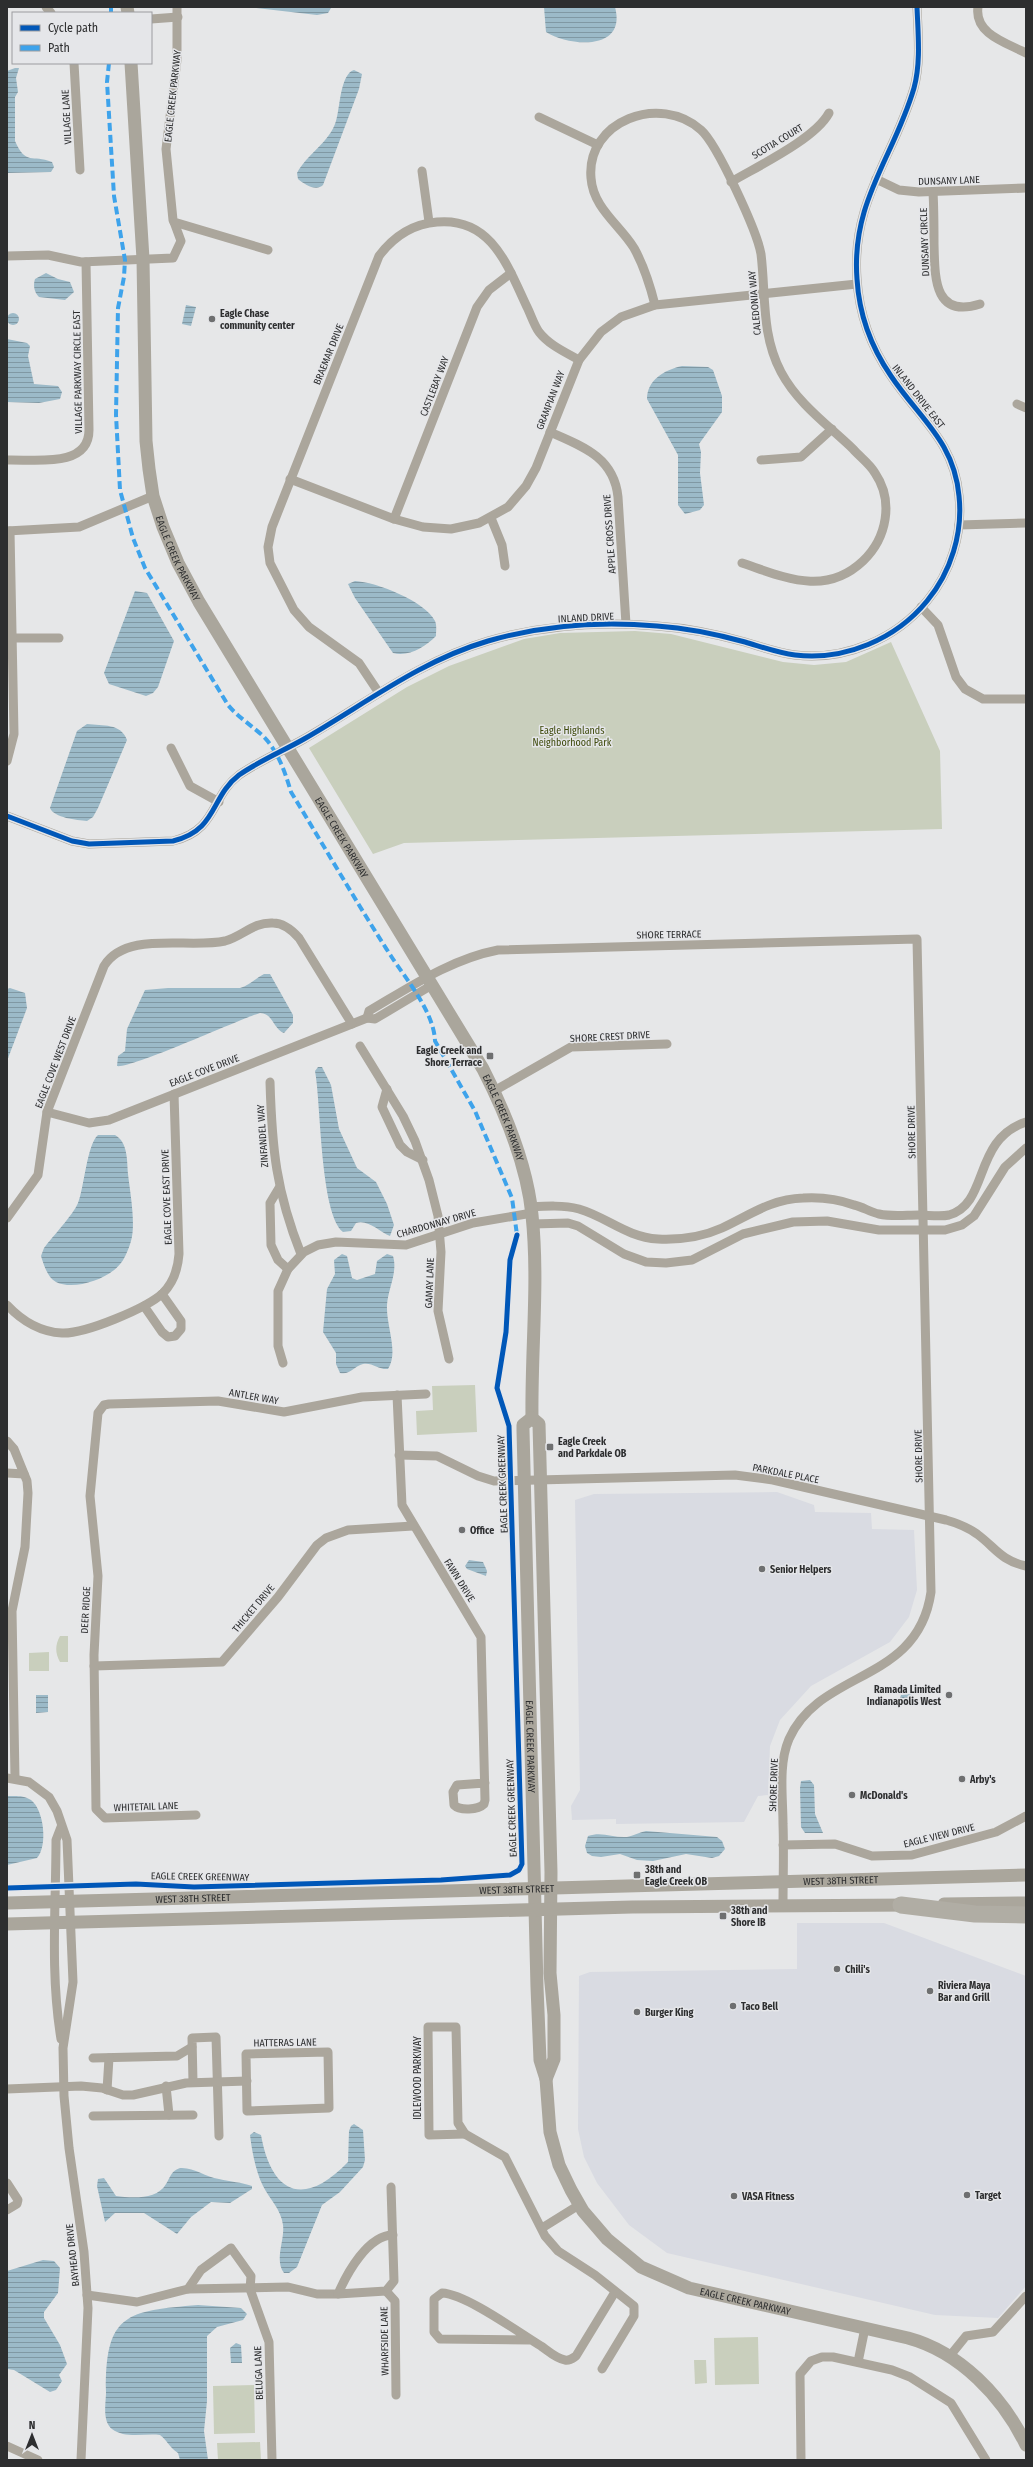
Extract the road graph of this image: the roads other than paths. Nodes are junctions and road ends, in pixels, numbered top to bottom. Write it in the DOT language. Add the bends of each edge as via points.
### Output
graph roads {
  1 [pos="177,7"];
  2 [pos="917,7"];
  3 [pos="978,7"];
  4 [pos="178,17"];
  5 [pos="152,19"];
  6 [pos="1026,53"];
  7 [pos="74,64"];
  8 [pos="131,64"];
  9 [pos="829,113"];
  10 [pos="538,117"];
  11 [pos="598,145"];
  12 [pos="80,170"];
  13 [pos="422,171"];
  14 [pos="876,179"];
  15 [pos="731,182"];
  16 [pos="1026,188"];
  17 [pos="933,192"];
  18 [pos="174,222"];
  19 [pos="429,222"];
  20 [pos="268,250"];
  21 [pos="7,256"];
  22 [pos="143,259"];
  23 [pos="86,262"];
  24 [pos="511,274"];
  25 [pos="857,284"];
  26 [pos="763,294"];
  27 [pos="980,304"];
  28 [pos="655,305"];
  29 [pos="579,360"];
  30 [pos="1017,404"];
  31 [pos="1026,408"];
  32 [pos="832,429"];
  33 [pos="550,432"];
  34 [pos="7,460"];
  35 [pos="761,460"];
  36 [pos="290,479"];
  37 [pos="153,496"];
  38 [pos="491,518"];
  39 [pos="394,519"];
  40 [pos="1026,523"];
  41 [pos="959,525"];
  42 [pos="8,531"];
  43 [pos="742,563"];
  44 [pos="505,566"];
  45 [pos="921,607"];
  46 [pos="626,624"];
  47 [pos="904,624"];
  48 [pos="12,638"];
  49 [pos="59,638"];
  50 [pos="379,693"];
  51 [pos="1026,699"];
  52 [pos="171,748"];
  53 [pos="288,748"];
  54 [pos="7,761"];
  55 [pos="219,802"];
  56 [pos="7,816"];
  57 [pos="917,939"];
  58 [pos="430,981"];
  59 [pos="352,1024"];
  60 [pos="667,1044"];
  61 [pos="360,1046"];
  62 [pos="270,1082"];
  63 [pos="387,1088"];
  64 [pos="494,1091"];
  65 [pos="174,1094"];
  66 [pos="47,1112"];
  67 [pos="1026,1122"];
  68 [pos="1026,1148"];
  69 [pos="423,1160"];
  70 [pos="279,1188"];
  71 [pos="532,1215"];
  72 [pos="924,1215"];
  73 [pos="7,1218"];
  74 [pos="924,1230"];
  75 [pos="440,1232"];
  76 [pos="301,1254"];
  77 [pos="288,1269"];
  78 [pos="162,1294"];
  79 [pos="144,1306"];
  80 [pos="8,1308"];
  81 [pos="449,1359"];
  82 [pos="283,1363"];
  83 [pos="426,1394"];
  84 [pos="397,1395"];
  85 [pos="101,1408"];
  86 [pos="532,1418"];
  87 [pos="7,1441"];
  88 [pos="399,1455"];
  89 [pos="7,1472"];
  90 [pos="24,1474"];
  91 [pos="540,1480"];
  92 [pos="524,1481"];
  93 [pos="930,1517"];
  94 [pos="413,1526"];
  95 [pos="1026,1566"];
  96 [pos="94,1666"];
  97 [pos="11,1778"];
  98 [pos="484,1783"];
  99 [pos="100,1814"];
  100 [pos="196,1815"];
  101 [pos="1026,1816"];
  102 [pos="61,1827"];
  103 [pos="783,1845"];
  104 [pos="1026,1875"];
  105 [pos="783,1880"];
  106 [pos="535,1889"];
  107 [pos="551,1889"];
  108 [pos="55,1901"];
  109 [pos="71,1901"];
  110 [pos="1026,1902"];
  111 [pos="7,1903"];
  112 [pos="901,1905"];
  113 [pos="783,1906"];
  114 [pos="550,1909"];
  115 [pos="535,1910"];
  116 [pos="1026,1915"];
  117 [pos="71,1922"];
  118 [pos="55,1923"];
  119 [pos="7,1924"];
  120 [pos="192,2047"];
  121 [pos="63,2048"];
  122 [pos="93,2058"];
  123 [pos="109,2058"];
  124 [pos="546,2079"];
  125 [pos="247,2081"];
  126 [pos="193,2082"];
  127 [pos="218,2082"];
  128 [pos="64,2086"];
  129 [pos="166,2086"];
  130 [pos="7,2089"];
  131 [pos="107,2090"];
  132 [pos="169,2115"];
  133 [pos="193,2115"];
  134 [pos="93,2116"];
  135 [pos="465,2134"];
  136 [pos="219,2136"];
  137 [pos="7,2183"];
  138 [pos="392,2187"];
  139 [pos="579,2205"];
  140 [pos="7,2210"];
  141 [pos="542,2228"];
  142 [pos="393,2235"];
  143 [pos="188,2289"];
  144 [pos="250,2289"];
  145 [pos="386,2291"];
  146 [pos="615,2292"];
  147 [pos="338,2294"];
  148 [pos="87,2295"];
  149 [pos="1026,2296"];
  150 [pos="865,2328"];
  151 [pos="530,2340"];
  152 [pos="949,2357"];
  153 [pos="858,2362"];
  154 [pos="602,2369"];
  155 [pos="396,2395"];
  156 [pos="1026,2445"];
  157 [pos="7,2446"];
  158 [pos="38,2460"];
  159 [pos="81,2460"];
  160 [pos="272,2460"];
  161 [pos="800,2460"];
  162 [pos="986,2460"];
  1 -- 4 [label="street, EAGLE CREEK PARKWAY"];
  2 -- 14 [label="street, INLAND DRIVE EAST" via="918,60 915,85"];
  3 -- 6 [label="street" via="978,21 986,32"];
  4 -- 5 [label="street"];
  4 -- 18 [label="street, EAGLE CREEK PARKWAY" via="177,60 166,149"];
  7 -- 12 [label="street, VILLAGE LANE"];
  8 -- 22 [label="main road, EAGLE CREEK PARKWAY"];
  9 -- 15 [label="street, SCOTIA COURT" via="811,134"];
  10 -- 11 [label="street"];
  11 -- 15 [label="street, CALEDONIA WAY" via="613,127 631,117 646,114 678,117 696,126 708,137"];
  11 -- 28 [label="street" via="591,172 595,195 638,256"];
  13 -- 19 [label="street"];
  14 -- 17 [label="street, DUNSANY LANE" via="900,190"];
  14 -- 25 [label="street, INLAND DRIVE EAST" via="867,199 859,230"];
  15 -- 26 [label="street, CALEDONIA WAY" via="757,240 761,256"];
  16 -- 17 [label="street, DUNSANY LANE"];
  17 -- 27 [label="street, DUNSANY CIRCLE" via="935,276 940,293 953,306 968,308"];
  18 -- 20 [label="street"];
  18 -- 22 [label="street, EAGLE CREEK PARKWAY" via="181,241 173,258"];
  19 -- 24 [label="street, BRAEMAR DRIVE" via="445,221 480,233 500,252"];
  19 -- 36 [label="street, BRAEMAR DRIVE" via="402,233 379,256"];
  21 -- 23 [label="street" via="48,255"];
  22 -- 23 [label="street"];
  22 -- 37 [label="main road, EAGLE CREEK PARKWAY" via="146,441"];
  23 -- 34 [label="street, VILLAGE PARKWAY CIRCLE EAST" via="90,430 88,442 70,458"];
  24 -- 29 [label="street, BRAEMAR DRIVE" via="540,332 554,346"];
  24 -- 39 [label="street, CASTLEBAY WAY" via="489,290 477,307"];
  25 -- 26 [label="street, GRAMPIAN WAY"];
  25 -- 41 [label="street, INLAND DRIVE EAST" via="865,324 879,358 936,432 948,453 958,484"];
  26 -- 28 [label="street, GRAMPIAN WAY"];
  26 -- 32 [label="street, CALEDONIA WAY" via="767,333 781,371 801,401"];
  28 -- 29 [label="street, GRAMPIAN WAY" via="610,324 590,343"];
  29 -- 33 [label="street, GRAMPIAN WAY"];
  30 -- 31 [label="street"];
  32 -- 35 [label="street" via="801,457"];
  32 -- 43 [label="street, CALEDONIA WAY" via="871,466 882,484 886,497 886,516 876,546 851,571 834,579 819,582 793,580"];
  33 -- 38 [label="street, GRAMPIAN WAY" via="526,486 511,504"];
  33 -- 46 [label="street, APPLE CROSS DRIVE" via="593,452 614,477 618,496"];
  36 -- 39 [label="street, GRAMPIAN WAY"];
  36 -- 50 [label="street, BRAEMAR DRIVE" via="268,539 268,555 273,571 301,619 359,663"];
  37 -- 42 [label="street" via="79,527"];
  37 -- 53 [label="main road, EAGLE CREEK PARKWAY" via="167,538 186,579"];
  38 -- 39 [label="street, GRAMPIAN WAY" via="468,527 451,529 435,529"];
  38 -- 44 [label="street" via="502,544"];
  40 -- 41 [label="street"];
  41 -- 45 [label="street, INLAND DRIVE EAST" via="946,571"];
  42 -- 48 [label="street"];
  45 -- 47 [label="street, INLAND DRIVE EAST"];
  45 -- 51 [label="street" via="938,625 956,677 965,689 983,699"];
  46 -- 47 [label="street, INLAND DRIVE" via="687,629 775,651 820,656 864,646 883,638"];
  46 -- 50 [label="street, INLAND DRIVE" via="555,627 488,641 434,661"];
  48 -- 49 [label="street"];
  48 -- 54 [label="street" via="14,734"];
  50 -- 53 [label="street, INLAND DRIVE"];
  52 -- 55 [label="street" via="190,786"];
  53 -- 55 [label="street, INLAND DRIVE" via="240,775 231,783"];
  53 -- 58 [label="main road, EAGLE CREEK PARKWAY"];
  55 -- 56 [label="street, INLAND DRIVE" via="202,826 184,837 173,840 89,844 72,841"];
  57 -- 58 [label="street, SHORE TERRACE" via="503,950 471,956"];
  57 -- 72 [label="street, SHORE DRIVE"];
  58 -- 59 [label="street, EAGLE COVE DRIVE" via="369,1011 367,1018"];
  58 -- 64 [label="main road, EAGLE CREEK PARKWAY"];
  59 -- 65 [label="street, EAGLE COVE DRIVE"];
  59 -- 66 [label="street, EAGLE COVE WEST DRIVE" via="301,941 293,932 275,923 251,927 224,941 139,945 122,949 104,966"];
  60 -- 64 [label="street, SHORE CREST DRIVE" via="571,1048"];
  61 -- 63 [label="street, GAMAY LANE"];
  62 -- 70 [label="street, ZINFANDEL WAY" via="272,1146"];
  63 -- 69 [label="street, GAMAY LANE"];
  63 -- 69 [label="street" via="382,1107 398,1142 407,1152"];
  64 -- 71 [label="main road, EAGLE CREEK PARKWAY" via="518,1154"];
  65 -- 66 [label="street, EAGLE COVE DRIVE" via="100,1122 85,1122"];
  65 -- 78 [label="street, EAGLE COVE EAST DRIVE" via="179,1254 175,1275"];
  66 -- 73 [label="street, EAGLE COVE WEST DRIVE" via="39,1173"];
  67 -- 72 [label="street" via="1009,1130 997,1141 965,1206 949,1215"];
  68 -- 74 [label="street" via="1005,1167 981,1207 970,1220 952,1229"];
  69 -- 75 [label="street, GAMAY LANE"];
  70 -- 76 [label="street, ZINFANDEL WAY"];
  70 -- 77 [label="street" via="270,1202 271,1240 275,1256"];
  71 -- 72 [label="street" via="565,1206 579,1209 623,1230 644,1237 662,1239 707,1234 760,1207 783,1200 803,1198 846,1202 883,1215"];
  71 -- 74 [label="street" via="578,1226 624,1254 646,1262 666,1263 692,1260 743,1234 793,1222 827,1221 879,1230"];
  71 -- 75 [label="street, CHARDONNAY DRIVE" via="494,1218"];
  71 -- 86 [label="main road, EAGLE CREEK PARKWAY"];
  72 -- 74 [label="street, SHORE DRIVE"];
  74 -- 93 [label="street, SHORE DRIVE"];
  75 -- 76 [label="street, CHARDONNAY DRIVE" via="406,1245 329,1243"];
  75 -- 81 [label="street, GAMAY LANE" via="442,1270 438,1311"];
  76 -- 77 [label="street"];
  77 -- 82 [label="street" via="281,1282 277,1299 278,1346"];
  78 -- 79 [label="street"];
  78 -- 79 [label="street" via="181,1321 182,1328 176,1336 168,1337 162,1332"];
  79 -- 80 [label="street" via="90,1328 65,1333 33,1326"];
  83 -- 84 [label="street, ANTLER WAY"];
  84 -- 85 [label="street, ANTLER WAY" via="362,1397 284,1412 218,1401 109,1404"];
  84 -- 88 [label="street, FAWN DRIVE"];
  85 -- 96 [label="street, DEER RIDGE" via="97,1417 90,1496 98,1576"];
  86 -- 91 [label="main road, EAGLE CREEK PARKWAY" via="539,1424"];
  86 -- 92 [label="main road, EAGLE CREEK PARKWAY" via="523,1425"];
  87 -- 90 [label="street" via="13,1448"];
  88 -- 92 [label="street, PARKDALE PLACE" via="433,1455 488,1480"];
  88 -- 94 [label="street, FAWN DRIVE" via="401,1500"];
  89 -- 90 [label="street"];
  90 -- 97 [label="street" via="28,1493 25,1547 12,1611"];
  91 -- 92 [label="street, PARKDALE PLACE"];
  91 -- 93 [label="street, PARKDALE PLACE" via="722,1475 752,1477"];
  91 -- 107 [label="main road, EAGLE CREEK PARKWAY"];
  92 -- 106 [label="main road, EAGLE CREEK PARKWAY"];
  93 -- 95 [label="street, PARKDALE PLACE" via="962,1526 978,1535 1004,1557"];
  93 -- 103 [label="street, SHORE DRIVE" via="931,1592 925,1616 917,1633 890,1661 814,1706 800,1720 788,1741 782,1768"];
  94 -- 96 [label="street, THICKET DRIVE" via="348,1530 326,1538 317,1545 222,1662"];
  94 -- 98 [label="street, FAWN DRIVE" via="481,1637"];
  96 -- 99 [label="street, DEER RIDGE" via="96,1807"];
  97 -- 102 [label="street, BAYHEAD DRIVE" via="29,1782 48,1797 57,1811"];
  99 -- 100 [label="street, WHITETAIL LANE" via="105,1818"];
  101 -- 103 [label="street, EAGLE VIEW DRIVE" via="990,1834 912,1854 872,1856 835,1844"];
  102 -- 108 [label="street, BAYHEAD DRIVE" via="56,1840"];
  102 -- 109 [label="street, BAYHEAD DRIVE" via="67,1840"];
  103 -- 105 [label="street, SHORE DRIVE"];
  104 -- 105 [label="main road, WEST 38TH STREET"];
  105 -- 107 [label="main road, WEST 38TH STREET"];
  105 -- 113 [label="street, SHORE DRIVE"];
  106 -- 107 [label="main road, WEST 38TH STREET"];
  106 -- 109 [label="main road, WEST 38TH STREET"];
  106 -- 115 [label="main road, EAGLE CREEK PARKWAY"];
  107 -- 114 [label="main road, EAGLE CREEK PARKWAY"];
  108 -- 109 [label="main road, WEST 38TH STREET"];
  108 -- 111 [label="main road, WEST 38TH STREET"];
  108 -- 118 [label="street, BAYHEAD DRIVE"];
  109 -- 117 [label="street, BAYHEAD DRIVE"];
  110 -- 112 [label="main road, WEST 38TH STREET"];
  112 -- 113 [label="main road, WEST 38TH STREET"];
  112 -- 116 [label="highway" via="975,1914"];
  113 -- 114 [label="main road, WEST 38TH STREET"];
  114 -- 115 [label="main road, WEST 38TH STREET"];
  114 -- 124 [label="main road, EAGLE CREEK PARKWAY" via="554,2059"];
  115 -- 117 [label="main road, WEST 38TH STREET"];
  115 -- 124 [label="main road, EAGLE CREEK PARKWAY" via="540,2060"];
  117 -- 118 [label="main road, WEST 38TH STREET"];
  117 -- 121 [label="street, BAYHEAD DRIVE" via="73,1982"];
  118 -- 119 [label="main road, WEST 38TH STREET"];
  118 -- 121 [label="street, BAYHEAD DRIVE" via="57,2011"];
  120 -- 123 [label="street" via="178,2056"];
  120 -- 126 [label="street"];
  120 -- 127 [label="street" via="192,2038 216,2037"];
  121 -- 128 [label="street, BAYHEAD DRIVE"];
  122 -- 123 [label="street"];
  123 -- 131 [label="street"];
  124 -- 139 [label="main road, EAGLE CREEK PARKWAY" via="550,2132 564,2176"];
  125 -- 125 [label="street, HATTERAS LANE" via="248,2110 328,2108 328,2052 246,2054"];
  125 -- 127 [label="street"];
  126 -- 127 [label="street"];
  126 -- 129 [label="street"];
  127 -- 136 [label="street"];
  128 -- 130 [label="street"];
  128 -- 131 [label="street" via="89,2086"];
  128 -- 148 [label="street, BAYHEAD DRIVE" via="67,2135 83,2240"];
  129 -- 131 [label="street" via="133,2095"];
  129 -- 132 [label="street"];
  132 -- 133 [label="street"];
  132 -- 134 [label="street"];
  135 -- 135 [label="street, IDLEWOOD PARKWAY" via="458,2123 456,2027 428,2027 429,2135"];
  135 -- 141 [label="street" via="505,2157"];
  137 -- 140 [label="street" via="18,2200 17,2204"];
  138 -- 142 [label="street"];
  139 -- 141 [label="street"];
  139 -- 150 [label="main road, EAGLE CREEK PARKWAY" via="601,2233 622,2252 641,2267 674,2283 704,2293"];
  141 -- 146 [label="street" via="547,2240 558,2252 585,2267"];
  142 -- 145 [label="street" via="394,2282"];
  142 -- 147 [label="street" via="386,2235 372,2243 347,2275"];
  143 -- 144 [label="street"];
  143 -- 144 [label="street" via="201,2270 231,2248 251,2276"];
  143 -- 148 [label="street" via="137,2302"];
  144 -- 147 [label="street" via="292,2287 317,2294"];
  144 -- 160 [label="street, BELUGA LANE" via="269,2342"];
  145 -- 147 [label="street"];
  145 -- 155 [label="street, WHARFSIDE LANE" via="395,2301"];
  146 -- 151 [label="street" via="575,2358 560,2358"];
  146 -- 154 [label="street" via="632,2303 635,2314"];
  148 -- 159 [label="street, BAYHEAD DRIVE"];
  149 -- 152 [label="street" via="992,2332 966,2336"];
  150 -- 152 [label="main road, EAGLE CREEK PARKWAY" via="920,2342"];
  150 -- 153 [label="street"];
  151 -- 151 [label="street" via="452,2294 442,2293 436,2296 433,2303 434,2332 437,2337 446,2341"];
  152 -- 156 [label="main road, EAGLE CREEK PARKWAY" via="976,2377 994,2396 1014,2422"];
  153 -- 161 [label="street" via="822,2357 811,2361 802,2369"];
  153 -- 162 [label="street" via="910,2377 946,2399"];
  157 -- 158 [label="street"];
}
